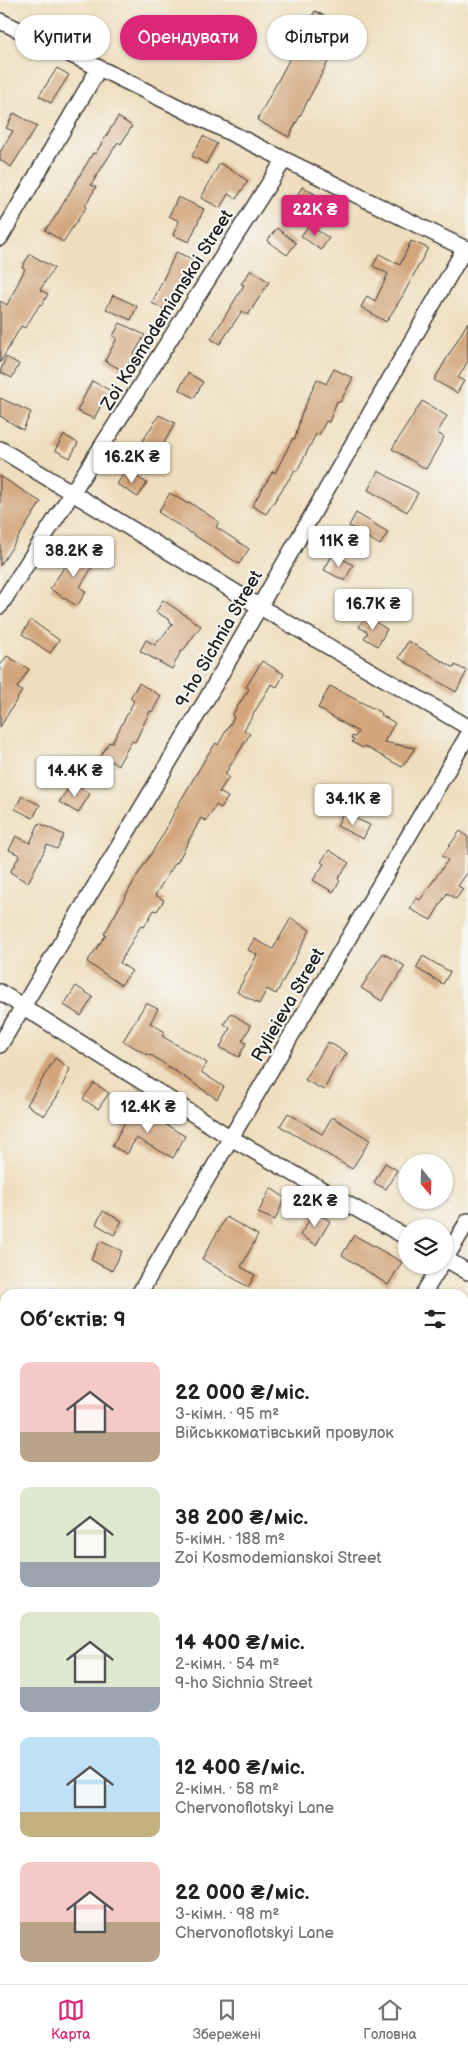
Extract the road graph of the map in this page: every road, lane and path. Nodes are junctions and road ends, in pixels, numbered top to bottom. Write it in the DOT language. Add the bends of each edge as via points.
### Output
graph roads {
  1 [pos="0,21"];
  2 [pos="100,68"];
  3 [pos="284,160"];
  4 [pos="0,238"];
  5 [pos="466,249"];
  6 [pos="0,449"];
  7 [pos="73,493"];
  8 [pos="0,606"];
  9 [pos="260,607"];
  10 [pos="468,727"];
  11 [pos="468,735"];
  12 [pos="0,992"];
  13 [pos="23,1006"];
  14 [pos="0,1045"];
  15 [pos="231,1138"];
  16 [pos="468,1221"];
  17 [pos="398,1232"];
  18 [pos="453,1246"];
  19 [pos="453,1265"];
  20 [pos="468,1272"];
  21 [pos="436,1274"];
  22 [pos="142,1289"];
  23 [pos="426,1289"];
  1 -- 2 [label="street"];
  2 -- 3 [label="street"];
  2 -- 4 [label="street"];
  3 -- 5 [label="street"];
  3 -- 7 [label="street, Zoi Kosmodemianskoi Street"];
  5 -- 9 [label="street, 9-ho Sichnia Street"];
  6 -- 7 [label="street"];
  7 -- 8 [label="street, Zoi Kosmodemianskoi Street"];
  7 -- 9 [label="street"];
  9 -- 10 [label="street"];
  9 -- 13 [label="street, 9-ho Sichnia Street"];
  11 -- 15 [label="street, Rylieieva Street"];
  12 -- 13 [label="street"];
  13 -- 14 [label="street, 9-ho Sichnia Street"];
  13 -- 15 [label="street"];
  15 -- 17 [label="street"];
  15 -- 22 [label="street, Rylieieva Street"];
  16 -- 18 [label="street"];
  19 -- 20 [label="street"];
  21 -- 23 [label="street"];
}
